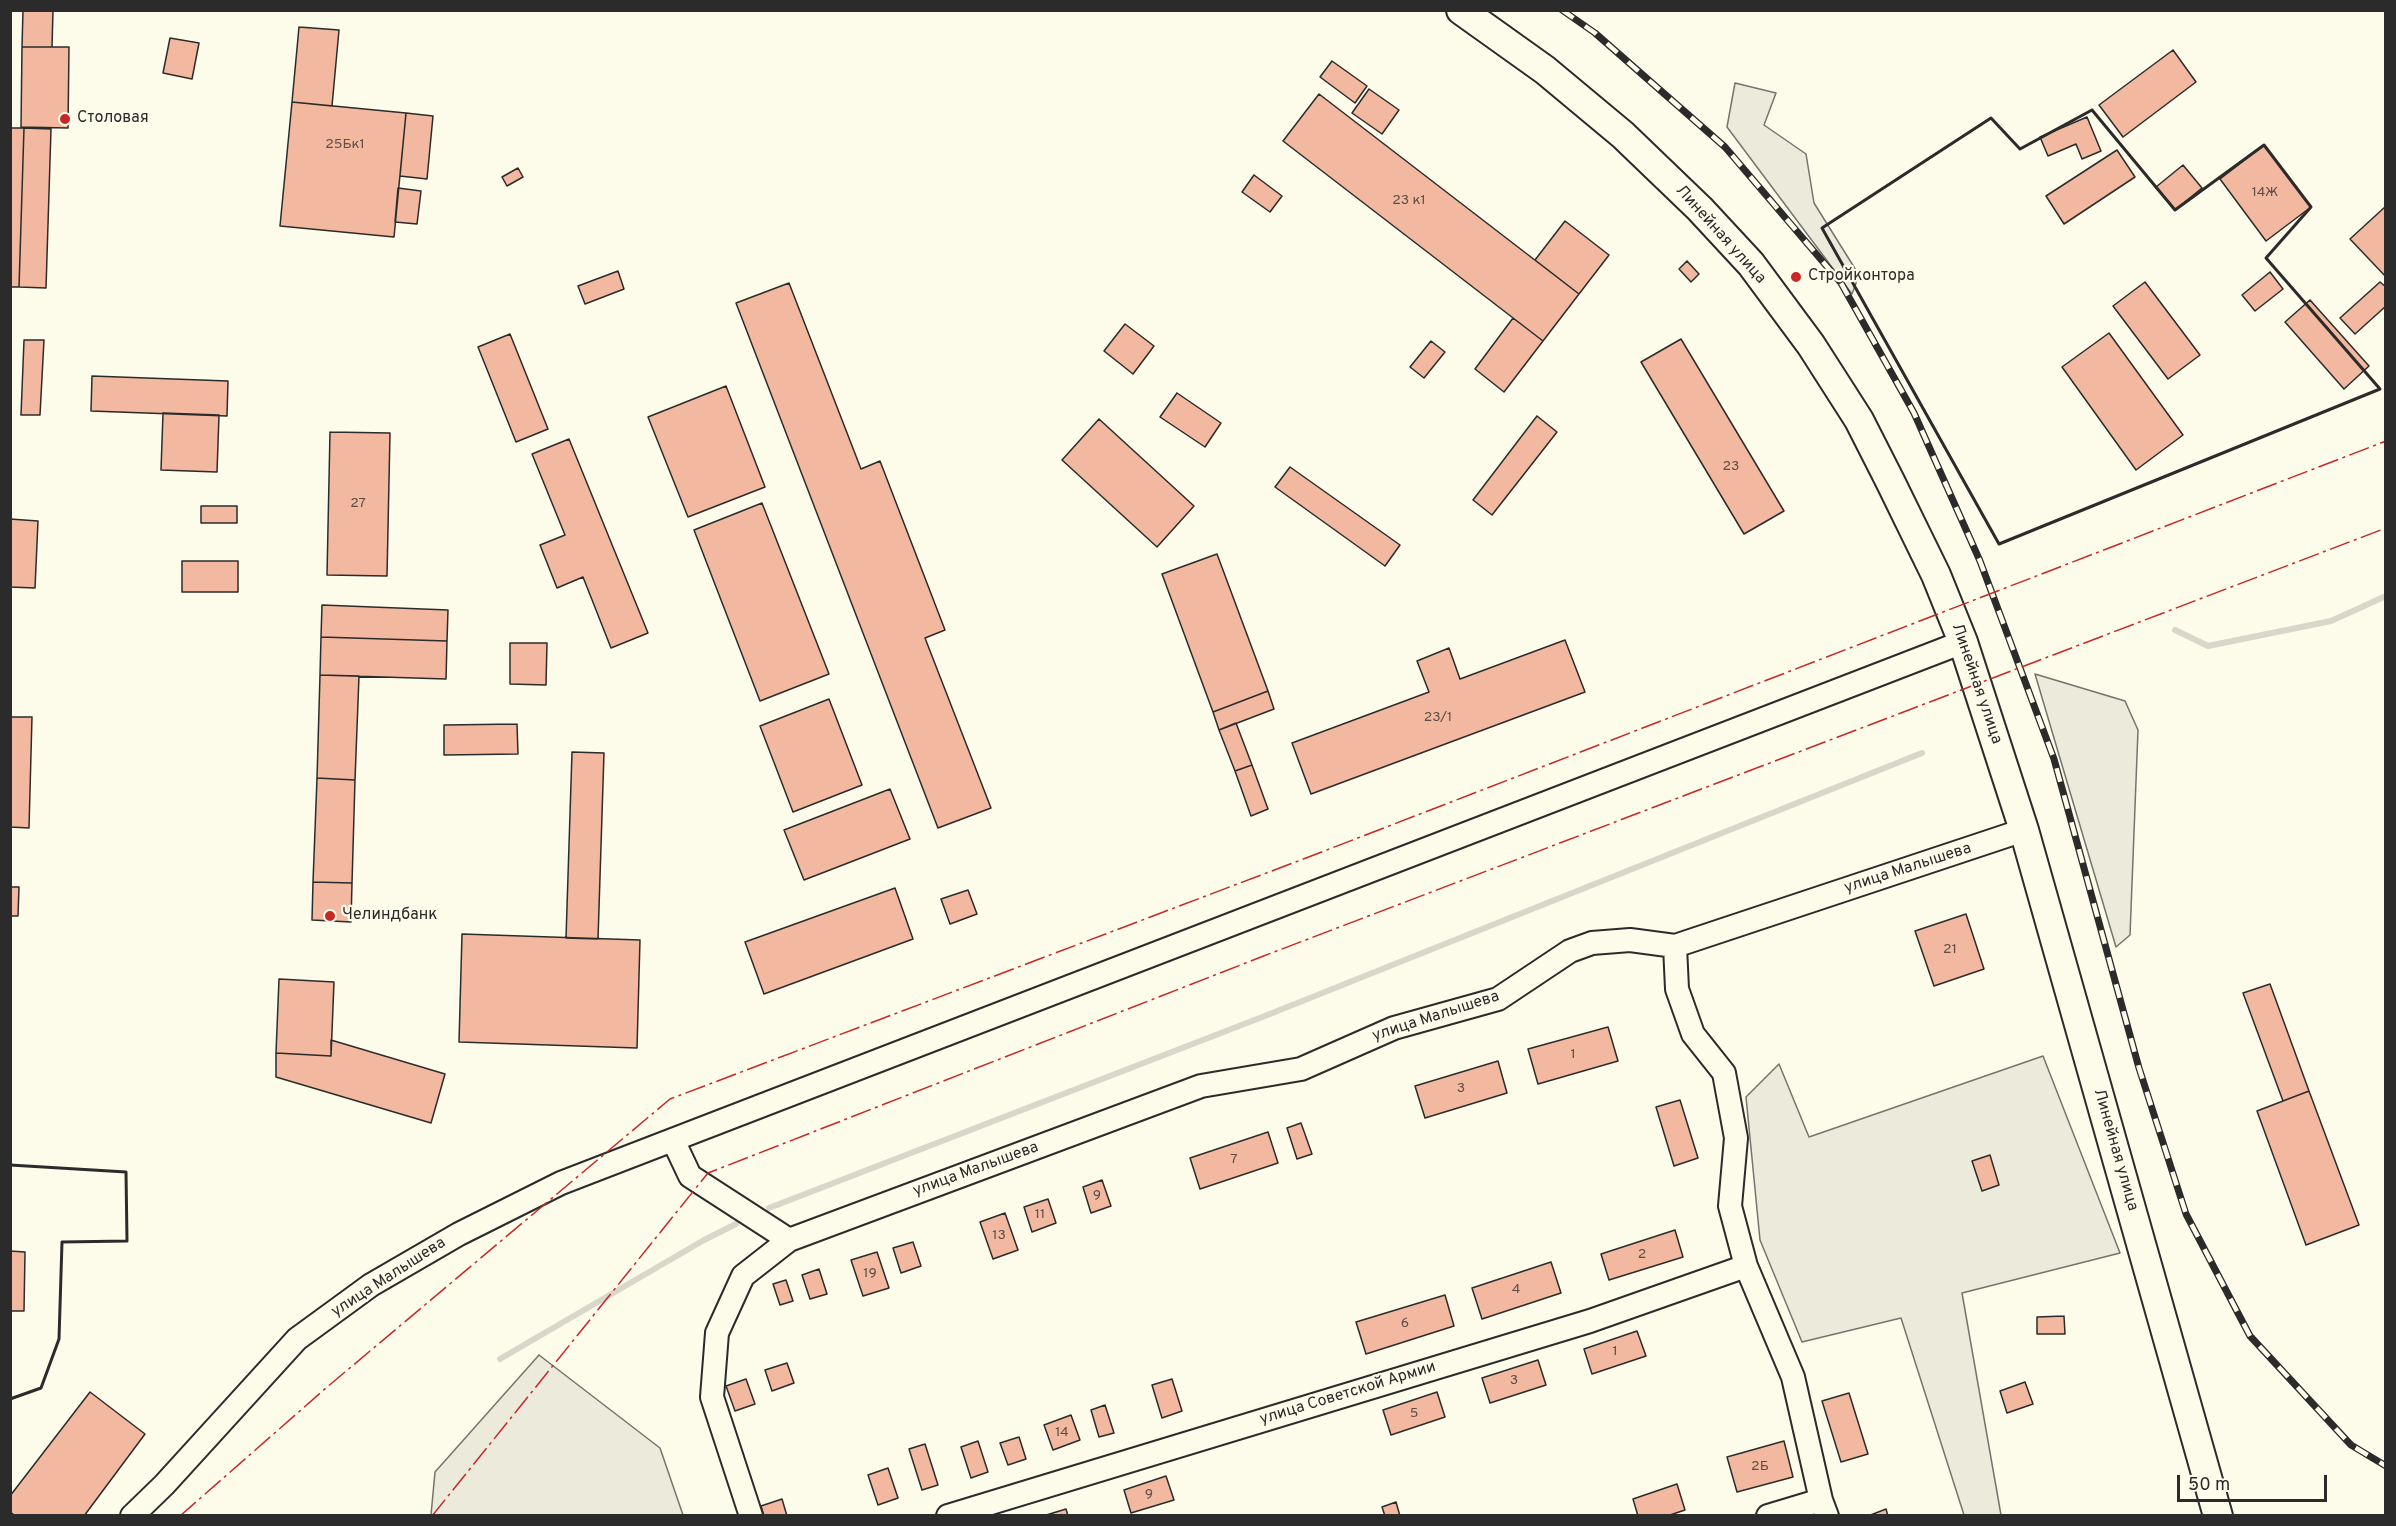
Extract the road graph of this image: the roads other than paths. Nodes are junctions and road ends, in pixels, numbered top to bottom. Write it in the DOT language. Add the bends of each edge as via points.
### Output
graph roads {
  1 [pos="1461,10"];
  2 [pos="1963,642"];
  3 [pos="2024,830"];
  4 [pos="1675,946"];
  5 [pos="673,1140"];
  6 [pos="789,1240"];
  7 [pos="1746,1266"];
  8 [pos="1824,1508"];
  9 [pos="132,1515"];
  10 [pos="751,1515"];
  11 [pos="948,1515"];
  12 [pos="1768,1515"];
  13 [pos="2218,1515"];
  1 -- 2 [label="main road, Линейная улица" via="1545,70 1623,135 1750,264 1811,345 1859,420 1936,575"];
  2 -- 3 [label="main road, Линейная улица"];
  2 -- 5 [label="street, улица Малышева"];
  3 -- 4 [label="street, улица Малышева"];
  3 -- 13 [label="main road, Линейная улица"];
  4 -- 6 [label="street, улица Малышева" via="1630,940 1592,943 1570,951 1498,999 1394,1028 1301,1069 1201,1086"];
  4 -- 7 [label="street" via="1677,989 1693,1034 1724,1073 1736,1138 1730,1206"];
  5 -- 6 [label="street" via="690,1176"];
  5 -- 9 [label="street, улица Малышева" via="561,1183 459,1234 371,1285 297,1339"];
  6 -- 10 [label="street, улица Малышева" via="743,1276 717,1334 712,1397"];
  7 -- 8 [label="street" via="1793,1377"];
  7 -- 11 [label="street, улица Советской Армии" via="1590,1321"];
  8 -- 12 [label="street"];
}
